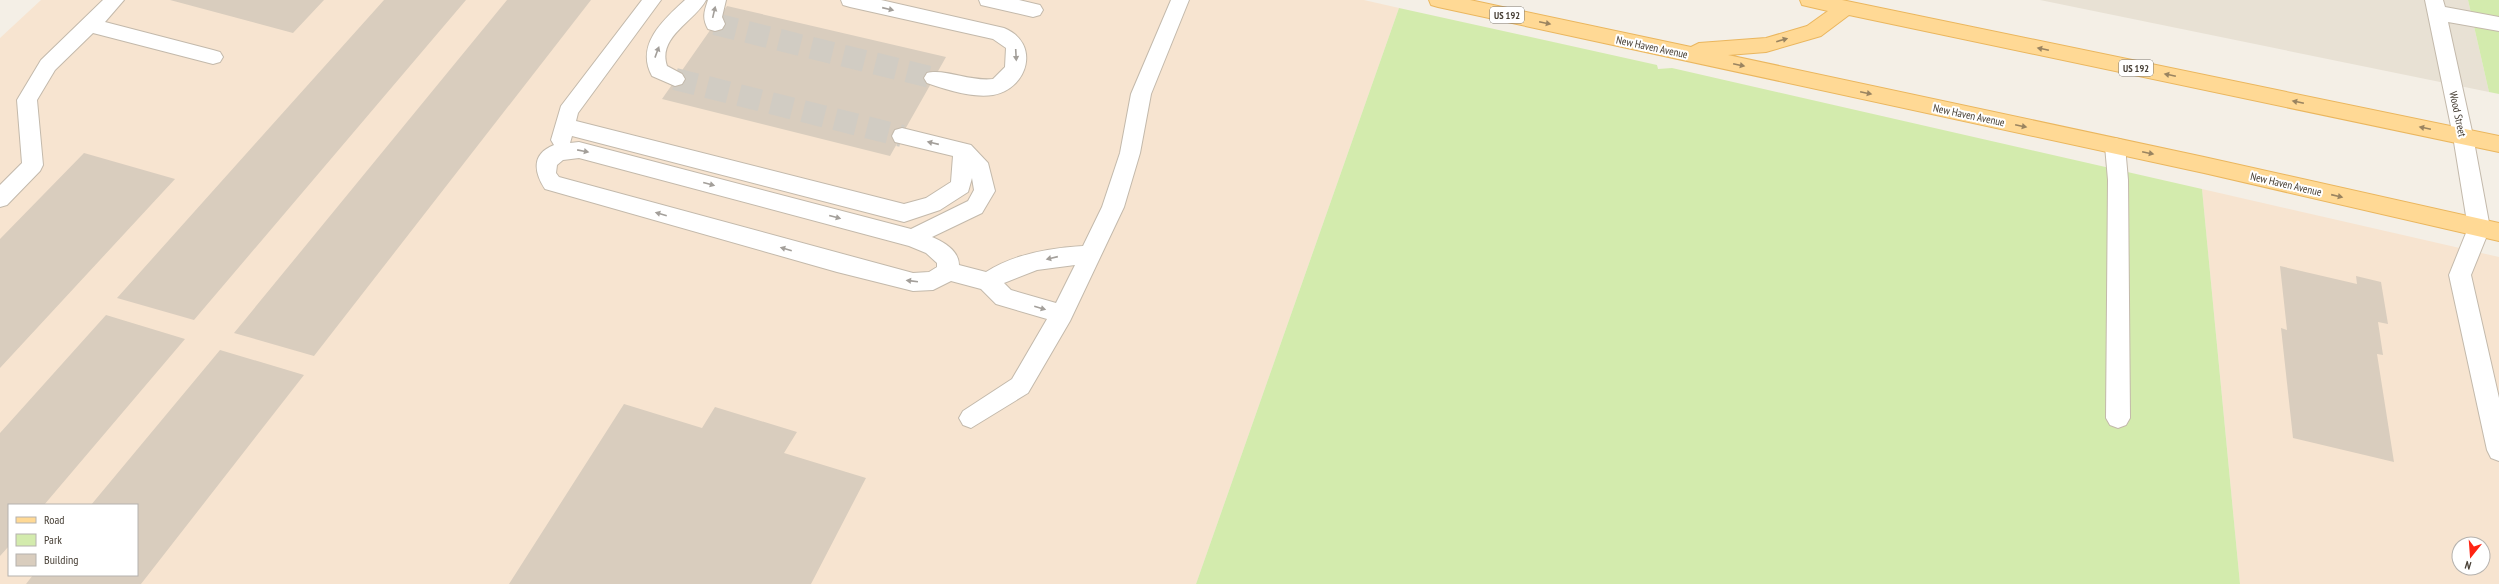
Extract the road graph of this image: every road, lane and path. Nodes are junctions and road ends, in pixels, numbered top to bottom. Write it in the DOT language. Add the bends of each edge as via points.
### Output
graph roads {
  1 [pos="115,0"];
  2 [pos="652,0"];
  3 [pos="697,0"];
  4 [pos="717,0"];
  5 [pos="850,0"];
  6 [pos="988,0"];
  7 [pos="1180,0"];
  8 [pos="1438,0"];
  9 [pos="1809,0"];
  10 [pos="1846,4"];
  11 [pos="2435,7"];
  12 [pos="1033,10"];
  13 [pos="715,24"];
  14 [pos="2499,24"];
  15 [pos="90,25"];
  16 [pos="1674,51"];
  17 [pos="214,57"];
  18 [pos="934,78"];
  19 [pos="675,79"];
  20 [pos="564,126"];
  21 [pos="902,136"];
  22 [pos="2463,136"];
  23 [pos="2499,144"];
  24 [pos="2115,146"];
  25 [pos="964,151"];
  26 [pos="558,152"];
  27 [pos="0,199"];
  28 [pos="2489,230"];
  29 [pos="914,238"];
  30 [pos="1091,255"];
  31 [pos="948,271"];
  32 [pos="988,282"];
  33 [pos="1062,314"];
  34 [pos="970,418"];
  35 [pos="2118,418"];
  36 [pos="2499,450"];
  1 -- 15 [label="street"];
  2 -- 20 [label="street" via="568,111"];
  19 -- 3 [label="street, one-way" via="659,71 655,58 662,38 681,14"];
  13 -- 4 [label="street, one-way" via="712,17"];
  5 -- 18 [label="street, one-way" via="997,33 1012,40 1017,52 1016,65 1011,75 997,86 978,88"];
  6 -- 12 [label="street"];
  7 -- 30 [label="street" via="1141,94 1130,153 1113,206"];
  8 -- 16 [label="main road, New Haven Avenue / US 192, one-way"];
  9 -- 10 [label="main road, US 192"];
  16 -- 10 [label="main road, one-way" via="1766,45 1814,31"];
  22 -- 10 [label="main road, US 192, one-way"];
  11 -- 14 [label="street"];
  11 -- 22 [label="street, Wood Street"];
  15 -- 17 [label="street"];
  15 -- 27 [label="street" via="48,65 27,100 33,165"];
  16 -- 24 [label="main road, New Haven Avenue / US 192, one-way"];
  20 -- 25 [label="street" via="904,213 933,204 961,186"];
  20 -- 26 [label="street"];
  25 -- 21 [label="street, one-way"];
  22 -- 23 [label="main road, US 192"];
  22 -- 28 [label="street, Wood Street"];
  24 -- 28 [label="main road, New Haven Avenue / US 192, one-way"];
  24 -- 35 [label="street" via="2118,180"];
  25 -- 29 [label="street" via="981,169 985,191 975,206"];
  26 -- 29 [label="street, one-way" via="579,150"];
  31 -- 26 [label="street, one-way" via="934,281 914,282 573,190 552,183 546,174 547,162"];
  28 -- 36 [label="street" via="2460,275"];
  29 -- 31 [label="street" via="934,247 948,260"];
  30 -- 32 [label="street, one-way" via="1065,256 1011,267"];
  30 -- 33 [label="street"];
  31 -- 32 [label="street"];
  32 -- 33 [label="street, one-way" via="1004,297"];
  33 -- 34 [label="street" via="1020,386"];
}
